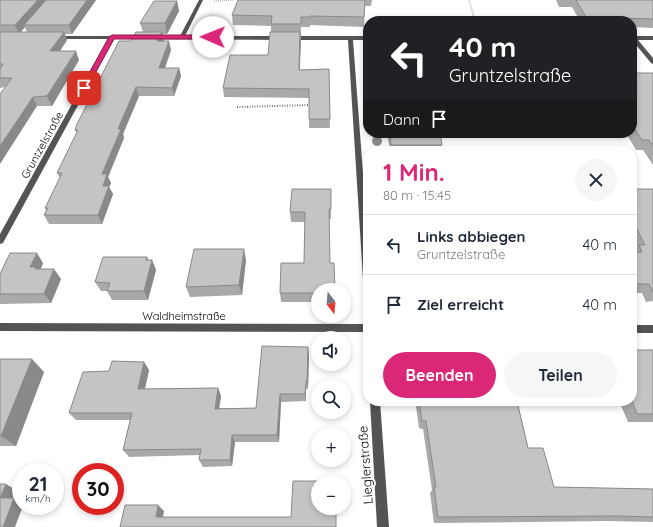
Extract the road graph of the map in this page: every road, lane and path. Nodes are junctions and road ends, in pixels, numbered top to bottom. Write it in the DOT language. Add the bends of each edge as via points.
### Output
graph roads {
  1 [pos="201,0"];
  2 [pos="234,0"];
  3 [pos="469,0"];
  4 [pos="474,16"];
  5 [pos="182,36"];
  6 [pos="51,37"];
  7 [pos="112,37"];
  8 [pos="350,38"];
  9 [pos="363,38"];
  10 [pos="637,38"];
  11 [pos="653,38"];
  12 [pos="637,43"];
  13 [pos="653,62"];
  14 [pos="313,101"];
  15 [pos="237,107"];
  16 [pos="363,224"];
  17 [pos="0,241"];
  18 [pos="0,327"];
  19 [pos="363,328"];
  20 [pos="637,329"];
  21 [pos="653,329"];
  22 [pos="375,406"];
  23 [pos="383,527"];
  1 -- 2 [label="path"];
  1 -- 5 [label="street"];
  3 -- 4 [label="path"];
  5 -- 7 [label="street"];
  5 -- 8 [label="street"];
  6 -- 7 [label="street"];
  7 -- 17 [label="street, Gruntzelstraße"];
  8 -- 9 [label="street"];
  8 -- 16 [label="street"];
  10 -- 11 [label="street"];
  12 -- 13 [label="street"];
  14 -- 15 [label="path" via="313,105"];
  18 -- 19 [label="street, Waldheimstraße"];
  20 -- 21 [label="street"];
  22 -- 23 [label="street, Lieglerstraße"];
}
